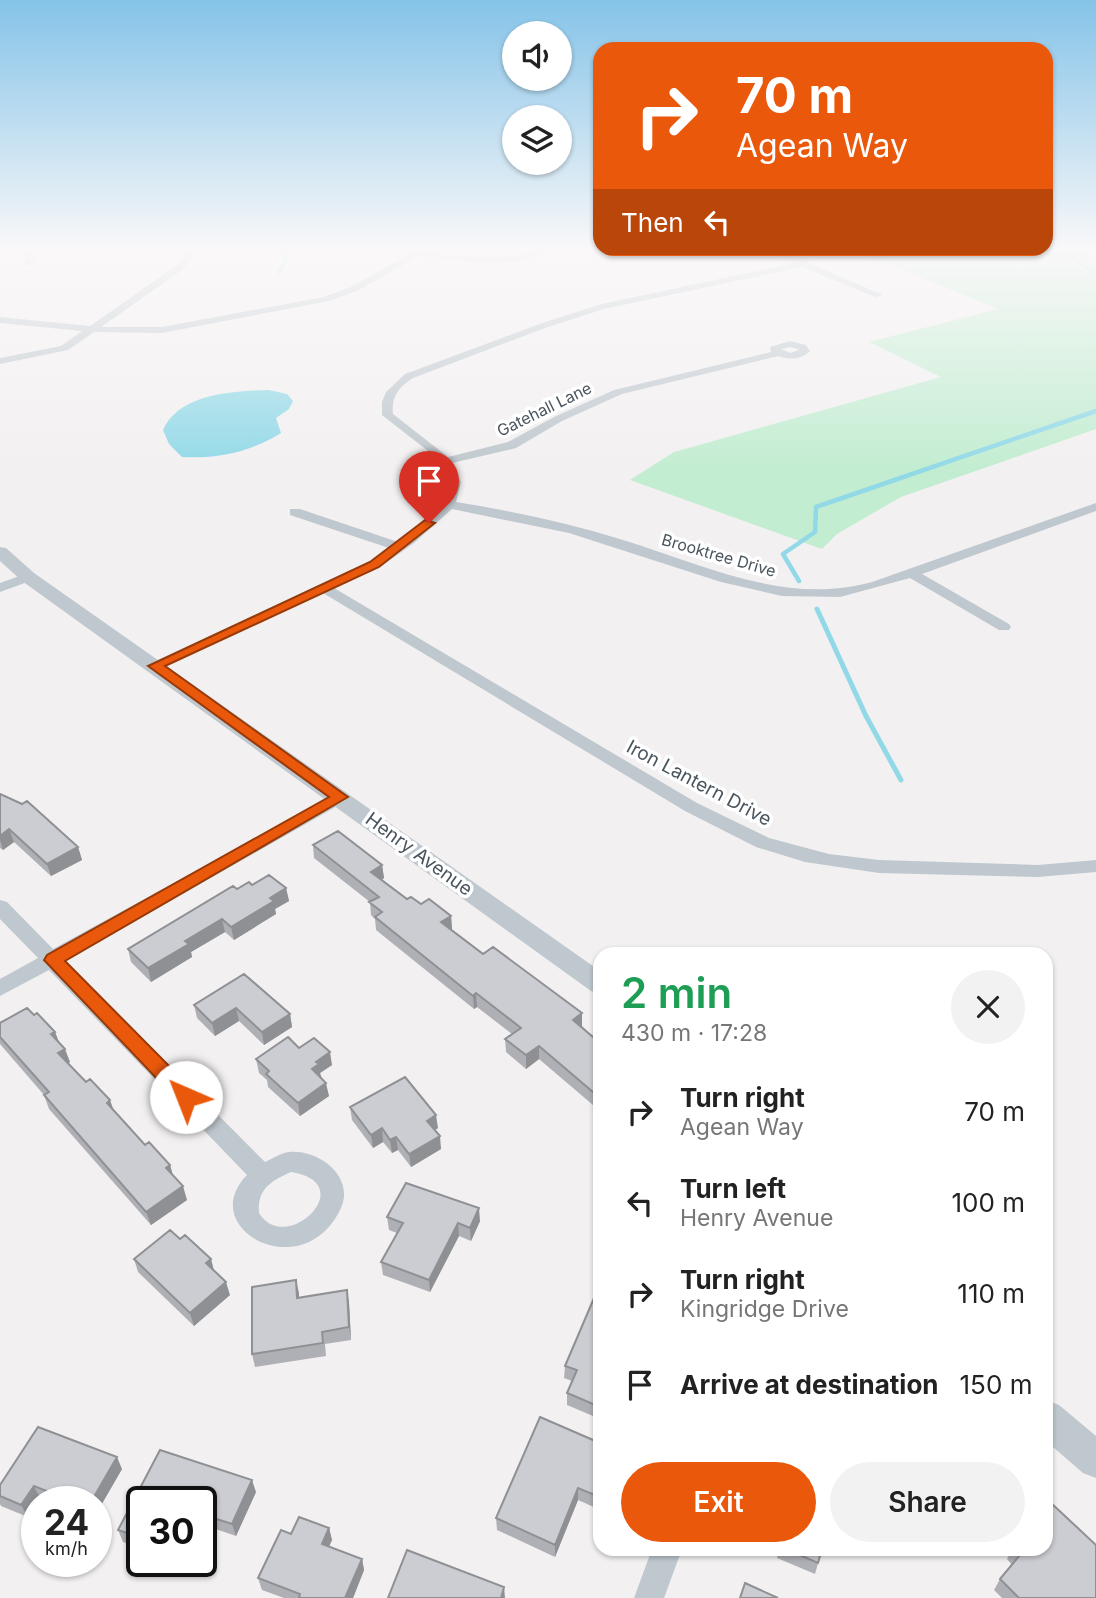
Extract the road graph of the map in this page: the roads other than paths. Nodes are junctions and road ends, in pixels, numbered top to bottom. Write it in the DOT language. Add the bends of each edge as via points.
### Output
graph roads {
  1 [pos="26,323"];
  2 [pos="100,323"];
  3 [pos="201,323"];
  4 [pos="558,323"];
  5 [pos="91,329"];
  6 [pos="778,353"];
  7 [pos="0,361"];
  8 [pos="445,461"];
  9 [pos="449,505"];
  10 [pos="1096,507"];
  11 [pos="295,512"];
  12 [pos="400,547"];
  13 [pos="0,552"];
  14 [pos="911,573"];
  15 [pos="28,577"];
  16 [pos="0,587"];
  17 [pos="326,589"];
  18 [pos="1004,628"];
  19 [pos="155,666"];
  20 [pos="340,797"];
  21 [pos="1096,866"];
  22 [pos="0,907"];
  23 [pos="53,960"];
  24 [pos="593,979"];
  25 [pos="0,988"];
  26 [pos="262,1175"];
  27 [pos="1053,1423"];
  28 [pos="1096,1460"];
  29 [pos="664,1556"];
  30 [pos="649,1598"];
  1 -- 5 [label="street"];
  2 -- 5 [label="street"];
  3 -- 5 [label="street" via="162,330"];
  4 -- 8 [label="street" via="409,376 391,390 388,415"];
  5 -- 7 [label="street" via="64,348"];
  6 -- 8 [label="street, Gatehall Lane" via="618,392 512,445"];
  8 -- 9 [label="street" via="455,482"];
  9 -- 12 [label="street"];
  9 -- 14 [label="street, Brooktree Drive" via="561,527 788,593 842,593"];
  10 -- 14 [label="street, Brooktree Drive"];
  11 -- 12 [label="street"];
  12 -- 17 [label="street"];
  13 -- 15 [label="street, Henry Avenue"];
  14 -- 18 [label="street"];
  15 -- 16 [label="street"];
  15 -- 19 [label="street, Henry Avenue"];
  17 -- 19 [label="street"];
  17 -- 21 [label="street, Iron Lantern Drive" via="571,737 727,826 778,849 818,859 906,869"];
  19 -- 20 [label="street, Henry Avenue"];
  20 -- 23 [label="street"];
  20 -- 24 [label="street, Henry Avenue"];
  22 -- 23 [label="street"];
  23 -- 25 [label="street"];
  23 -- 26 [label="street"];
  27 -- 28 [label="street"];
  29 -- 30 [label="street"];
}
